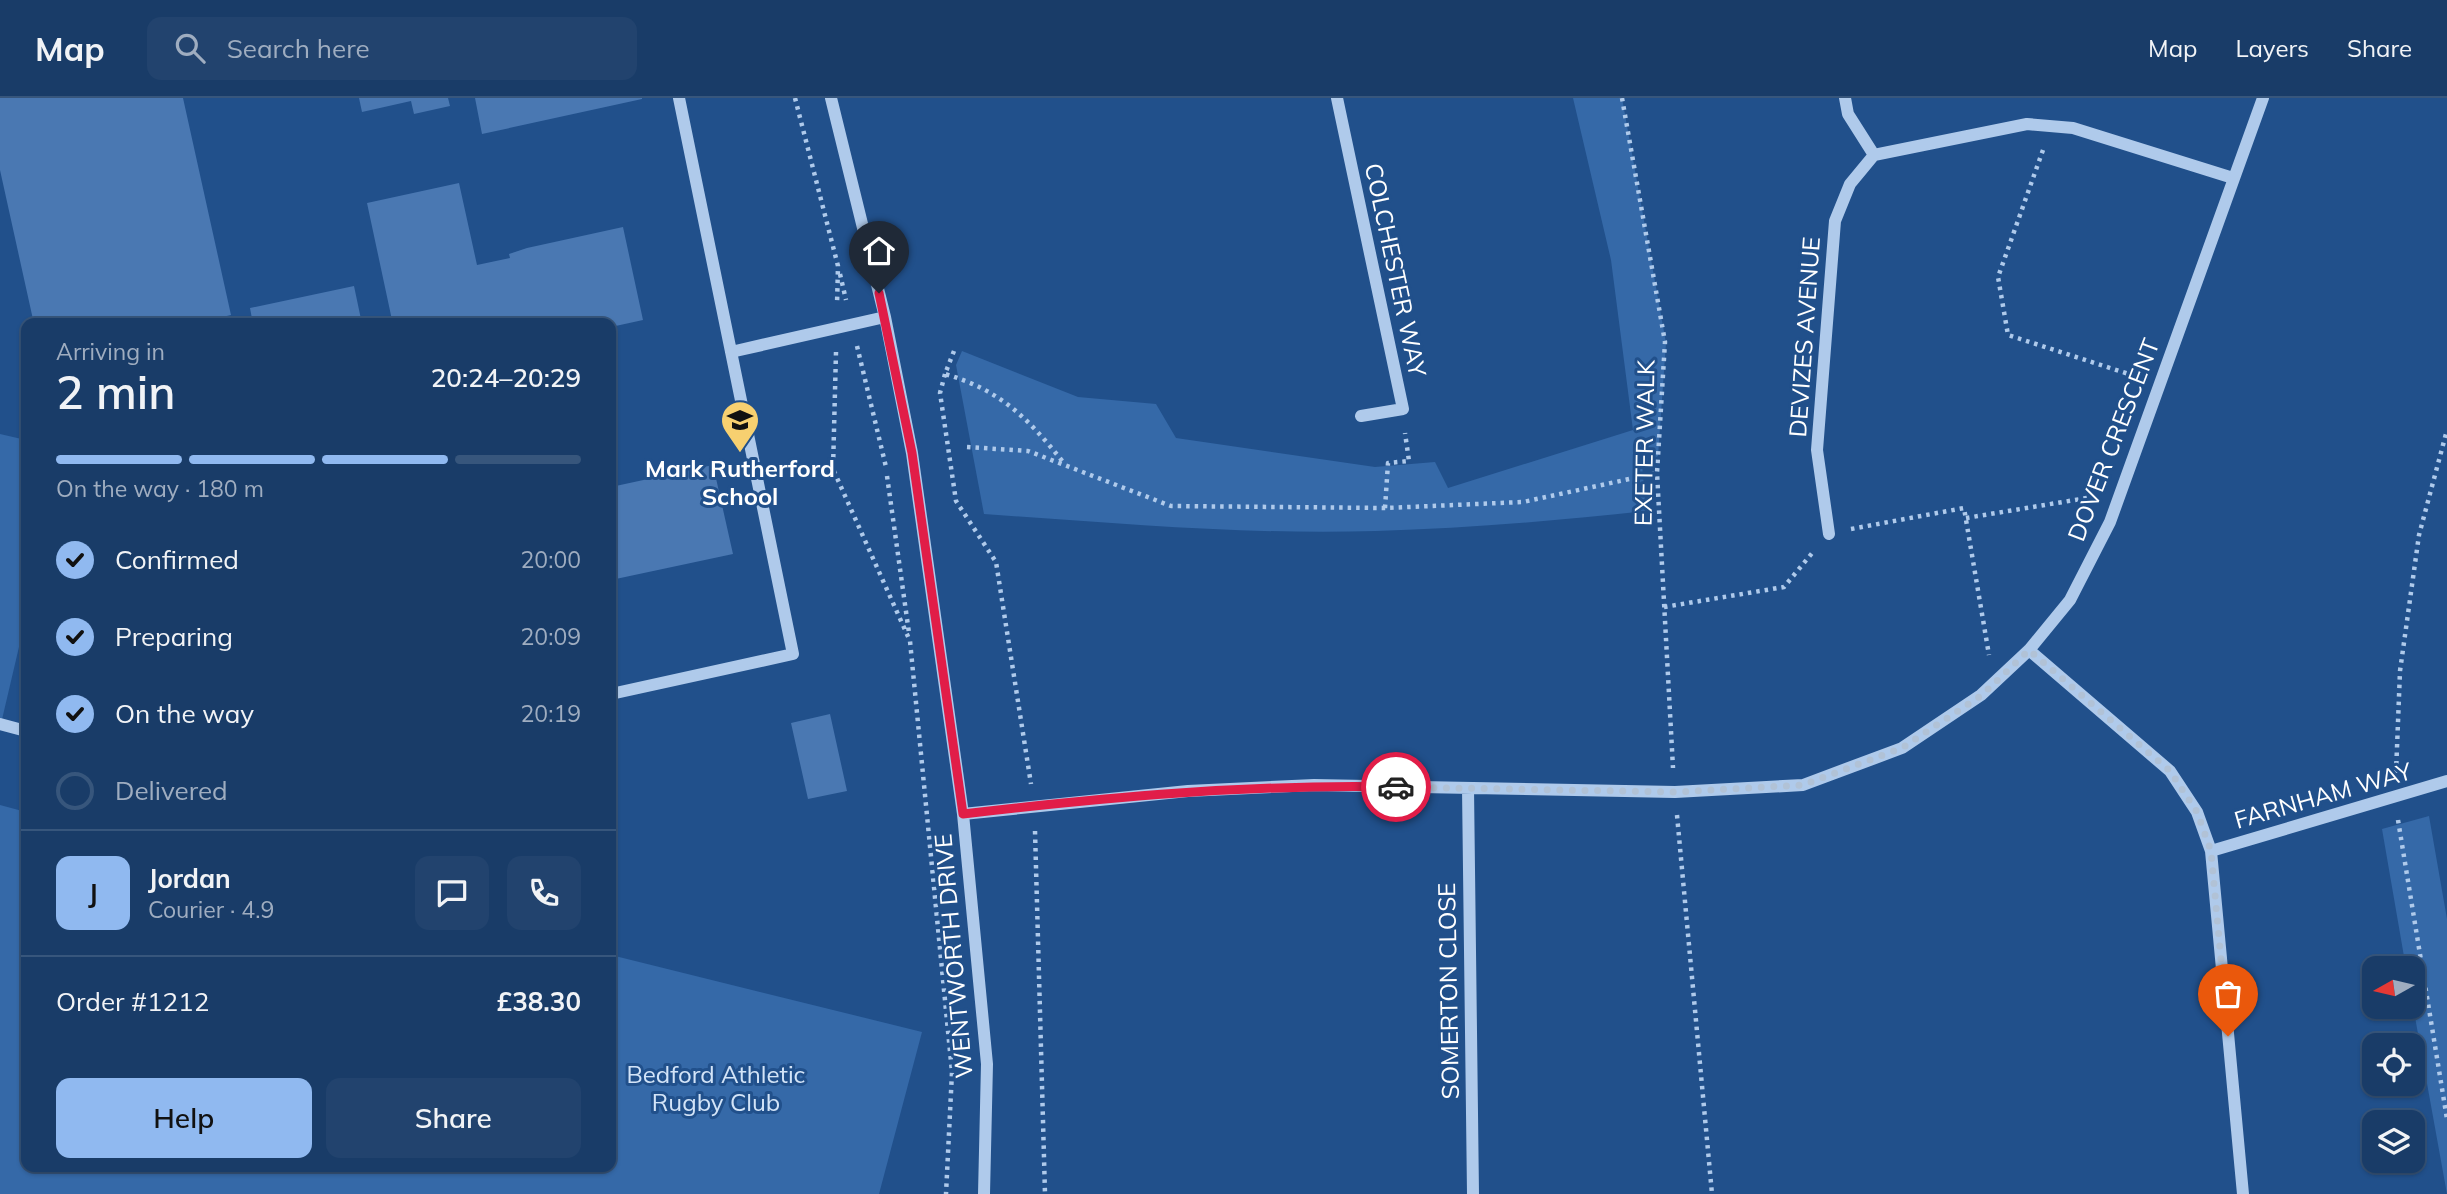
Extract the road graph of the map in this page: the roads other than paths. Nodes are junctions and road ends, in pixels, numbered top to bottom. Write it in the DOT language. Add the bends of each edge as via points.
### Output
graph roads {
  1 [pos="679,98"];
  2 [pos="831,98"];
  3 [pos="1337,98"];
  4 [pos="1844,98"];
  5 [pos="2263,98"];
  6 [pos="1874,155"];
  7 [pos="2233,178"];
  8 [pos="885,317"];
  9 [pos="731,352"];
  10 [pos="1361,416"];
  11 [pos="1829,534"];
  12 [pos="2029,650"];
  13 [pos="616,693"];
  14 [pos="0,724"];
  15 [pos="21,729"];
  16 [pos="2447,780"];
  17 [pos="1468,788"];
  18 [pos="963,814"];
  19 [pos="2211,851"];
  20 [pos="984,1194"];
  21 [pos="1473,1194"];
  22 [pos="2243,1194"];
  1 -- 9 [label="street"];
  2 -- 8 [label="street, WENTWORTH DRIVE"];
  3 -- 10 [label="street, COLCHESTER WAY" via="1403,409"];
  4 -- 6 [label="street" via="1848,114"];
  5 -- 7 [label="street, DOVER CRESCENT"];
  6 -- 7 [label="street" via="2027,124 2073,128"];
  6 -- 11 [label="street, DEVIZES AVENUE" via="1850,184 1835,221 1817,450"];
  7 -- 12 [label="street, DOVER CRESCENT" via="2110,522 2070,600"];
  8 -- 9 [label="street"];
  8 -- 18 [label="street, WENTWORTH DRIVE" via="912,453"];
  9 -- 13 [label="street" via="793,654"];
  12 -- 17 [label="street, DOVER CRESCENT" via="1993,684 1902,748 1803,785 1675,792"];
  12 -- 19 [label="street" via="2170,771 2197,812"];
  14 -- 15 [label="street"];
  16 -- 19 [label="street, FARNHAM WAY"];
  17 -- 18 [label="street, DOVER CRESCENT" via="1300,786 1188,791"];
  17 -- 21 [label="street, SOMERTON CLOSE"];
  18 -- 20 [label="street, WENTWORTH DRIVE" via="988,1064"];
  19 -- 22 [label="street"];
}
